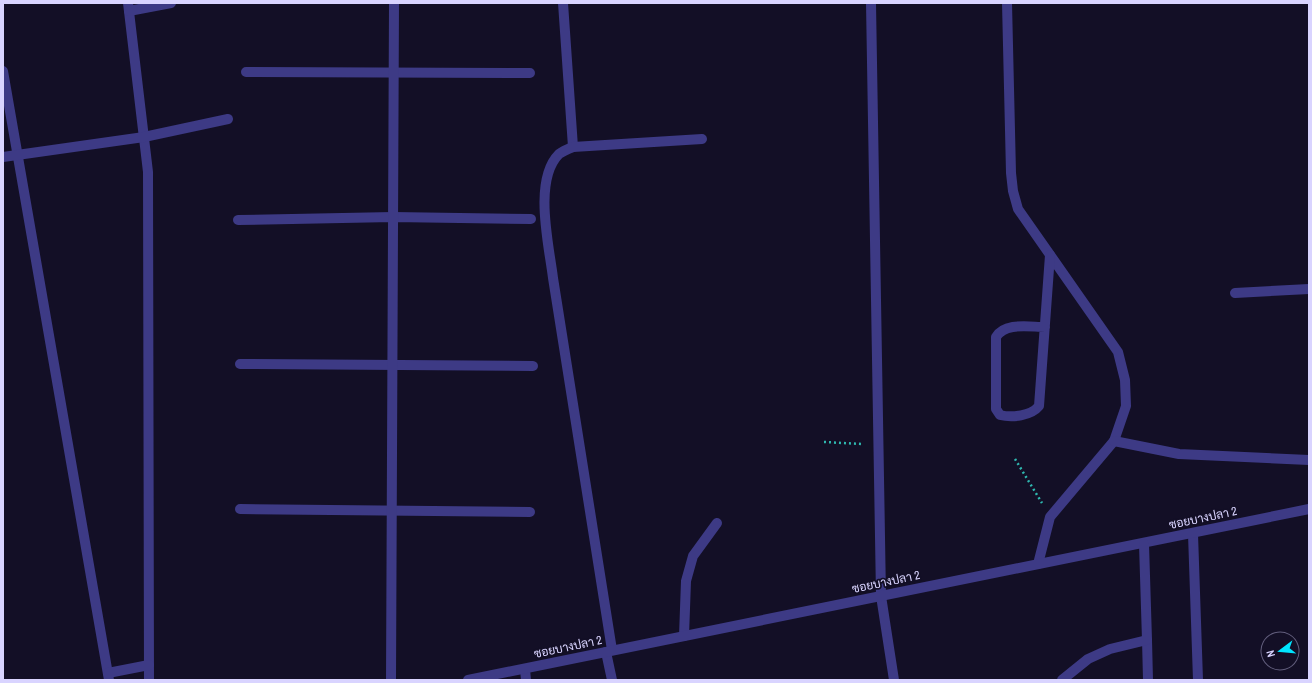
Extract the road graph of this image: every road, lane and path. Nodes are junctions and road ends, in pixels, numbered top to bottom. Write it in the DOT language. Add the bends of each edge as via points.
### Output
graph roads {
  1 [pos="171,3"];
  2 [pos="394,3"];
  3 [pos="563,3"];
  4 [pos="871,3"];
  5 [pos="1007,3"];
  6 [pos="129,7"];
  7 [pos="3,71"];
  8 [pos="246,72"];
  9 [pos="394,72"];
  10 [pos="530,73"];
  11 [pos="228,119"];
  12 [pos="144,136"];
  13 [pos="702,139"];
  14 [pos="573,147"];
  15 [pos="19,154"];
  16 [pos="3,158"];
  17 [pos="393,217"];
  18 [pos="531,219"];
  19 [pos="238,220"];
  20 [pos="1050,255"];
  21 [pos="1309,289"];
  22 [pos="1235,293"];
  23 [pos="1045,327"];
  24 [pos="240,364"];
  25 [pos="392,364"];
  26 [pos="533,366"];
  27 [pos="1114,441"];
  28 [pos="824,442"];
  29 [pos="879,445"];
  30 [pos="1015,459"];
  31 [pos="1309,460"];
  32 [pos="240,509"];
  33 [pos="392,509"];
  34 [pos="1309,509"];
  35 [pos="530,512"];
  36 [pos="1050,517"];
  37 [pos="717,523"];
  38 [pos="1193,534"];
  39 [pos="1144,544"];
  40 [pos="1038,564"];
  41 [pos="881,596"];
  42 [pos="684,636"];
  43 [pos="1147,640"];
  44 [pos="609,651"];
  45 [pos="149,666"];
  46 [pos="525,669"];
  47 [pos="109,677"];
  48 [pos="149,680"];
  49 [pos="391,680"];
  50 [pos="468,680"];
  51 [pos="526,680"];
  52 [pos="612,680"];
  53 [pos="894,680"];
  54 [pos="1062,680"];
  55 [pos="1148,680"];
  56 [pos="1198,680"];
  1 -- 6 [label="street"];
  2 -- 9 [label="street"];
  3 -- 14 [label="street"];
  4 -- 29 [label="street"];
  5 -- 20 [label="street" via="1013,191 1018,208"];
  6 -- 12 [label="street"];
  7 -- 15 [label="street"];
  8 -- 9 [label="street"];
  9 -- 10 [label="street"];
  9 -- 17 [label="street"];
  11 -- 12 [label="street"];
  12 -- 15 [label="street"];
  12 -- 45 [label="street" via="148,172"];
  13 -- 14 [label="street"];
  14 -- 44 [label="street" via="559,154 549,169 545,188 545,218"];
  15 -- 16 [label="street"];
  15 -- 47 [label="street"];
  17 -- 18 [label="street"];
  17 -- 19 [label="street"];
  17 -- 25 [label="street"];
  20 -- 23 [label="street"];
  20 -- 27 [label="street" via="1118,352 1126,406"];
  21 -- 22 [label="street"];
  23 -- 23 [label="street" via="1039,406 1034,412 1026,414 1006,417 1000,415 996,409 996,337 1007,327"];
  24 -- 25 [label="street"];
  25 -- 26 [label="street"];
  25 -- 33 [label="street"];
  27 -- 31 [label="street" via="1179,454"];
  27 -- 36 [label="street"];
  28 -- 29 [label="path"];
  29 -- 41 [label="street"];
  30 -- 36 [label="path"];
  32 -- 33 [label="street"];
  33 -- 35 [label="street"];
  33 -- 49 [label="street"];
  34 -- 38 [label="street, ซอยบางปลา 2"];
  36 -- 40 [label="street"];
  37 -- 42 [label="street" via="694,556 686,581"];
  38 -- 39 [label="street, ซอยบางปลา 2"];
  38 -- 56 [label="street"];
  39 -- 40 [label="street, ซอยบางปลา 2"];
  39 -- 43 [label="street"];
  40 -- 41 [label="street, ซอยบางปลา 2"];
  41 -- 42 [label="street, ซอยบางปลา 2"];
  41 -- 53 [label="street"];
  42 -- 44 [label="street, ซอยบางปลา 2"];
  43 -- 54 [label="street" via="1110,649 1088,659"];
  43 -- 55 [label="street"];
  44 -- 46 [label="street, ซอยบางปลา 2"];
  44 -- 52 [label="street"];
  45 -- 47 [label="street"];
  45 -- 48 [label="street"];
  46 -- 50 [label="street, ซอยบางปลา 2"];
  46 -- 51 [label="street"];
}
